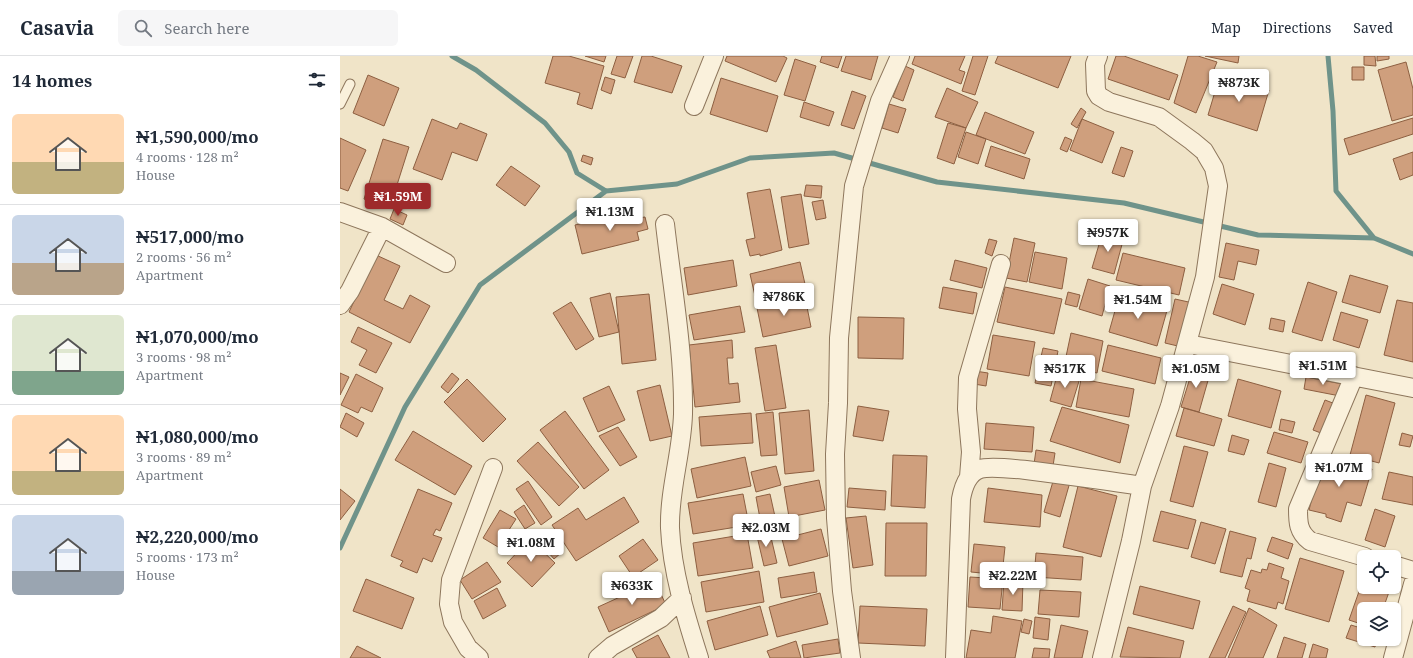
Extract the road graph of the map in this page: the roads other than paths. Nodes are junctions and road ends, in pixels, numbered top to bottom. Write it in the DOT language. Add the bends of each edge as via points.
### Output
graph roads {
  1 [pos="714,56"];
  2 [pos="900,56"];
  3 [pos="1098,56"];
  4 [pos="350,84"];
  5 [pos="340,104"];
  6 [pos="694,106"];
  7 [pos="340,212"];
  8 [pos="665,224"];
  9 [pos="382,227"];
  10 [pos="446,263"];
  11 [pos="1001,264"];
  12 [pos="340,305"];
  13 [pos="1188,344"];
  14 [pos="1354,376"];
  15 [pos="1413,388"];
  16 [pos="493,468"];
  17 [pos="969,477"];
  18 [pos="1142,486"];
  19 [pos="1357,555"];
  20 [pos="1401,567"];
  21 [pos="1413,571"];
  22 [pos="1413,584"];
  23 [pos="682,598"];
  24 [pos="661,618"];
  25 [pos="691,631"];
  26 [pos="479,658"];
  27 [pos="598,658"];
  28 [pos="699,658"];
  29 [pos="851,658"];
  30 [pos="955,658"];
  31 [pos="1102,658"];
  32 [pos="1393,658"];
  1 -- 6 [label="street"];
  2 -- 29 [label="street" via="880,100 854,186 839,338 835,454 836,518"];
  3 -- 13 [label="street" via="1095,64 1096,91 1099,96 1109,102 1159,117 1204,151 1214,168 1218,186 1214,224 1206,277"];
  4 -- 5 [label="lane"];
  7 -- 9 [label="street"];
  8 -- 23 [label="street" via="682,389 683,415 670,528"];
  9 -- 10 [label="street"];
  9 -- 12 [label="street" via="350,291"];
  11 -- 17 [label="street" via="968,378 967,409 971,452"];
  13 -- 14 [label="street"];
  13 -- 18 [label="street"];
  14 -- 15 [label="street"];
  14 -- 19 [label="street" via="1298,509 1298,525 1302,535 1310,541"];
  16 -- 26 [label="street" via="451,580 449,604 453,622 468,648"];
  17 -- 18 [label="street" via="980,469 1006,468"];
  17 -- 30 [label="street" via="961,499"];
  18 -- 31 [label="street"];
  20 -- 21 [label="street"];
  22 -- 32 [label="street"];
  23 -- 24 [label="street"];
  23 -- 25 [label="street"];
  24 -- 25 [label="street"];
  24 -- 27 [label="street" via="612,646"];
  25 -- 28 [label="street"];
}
